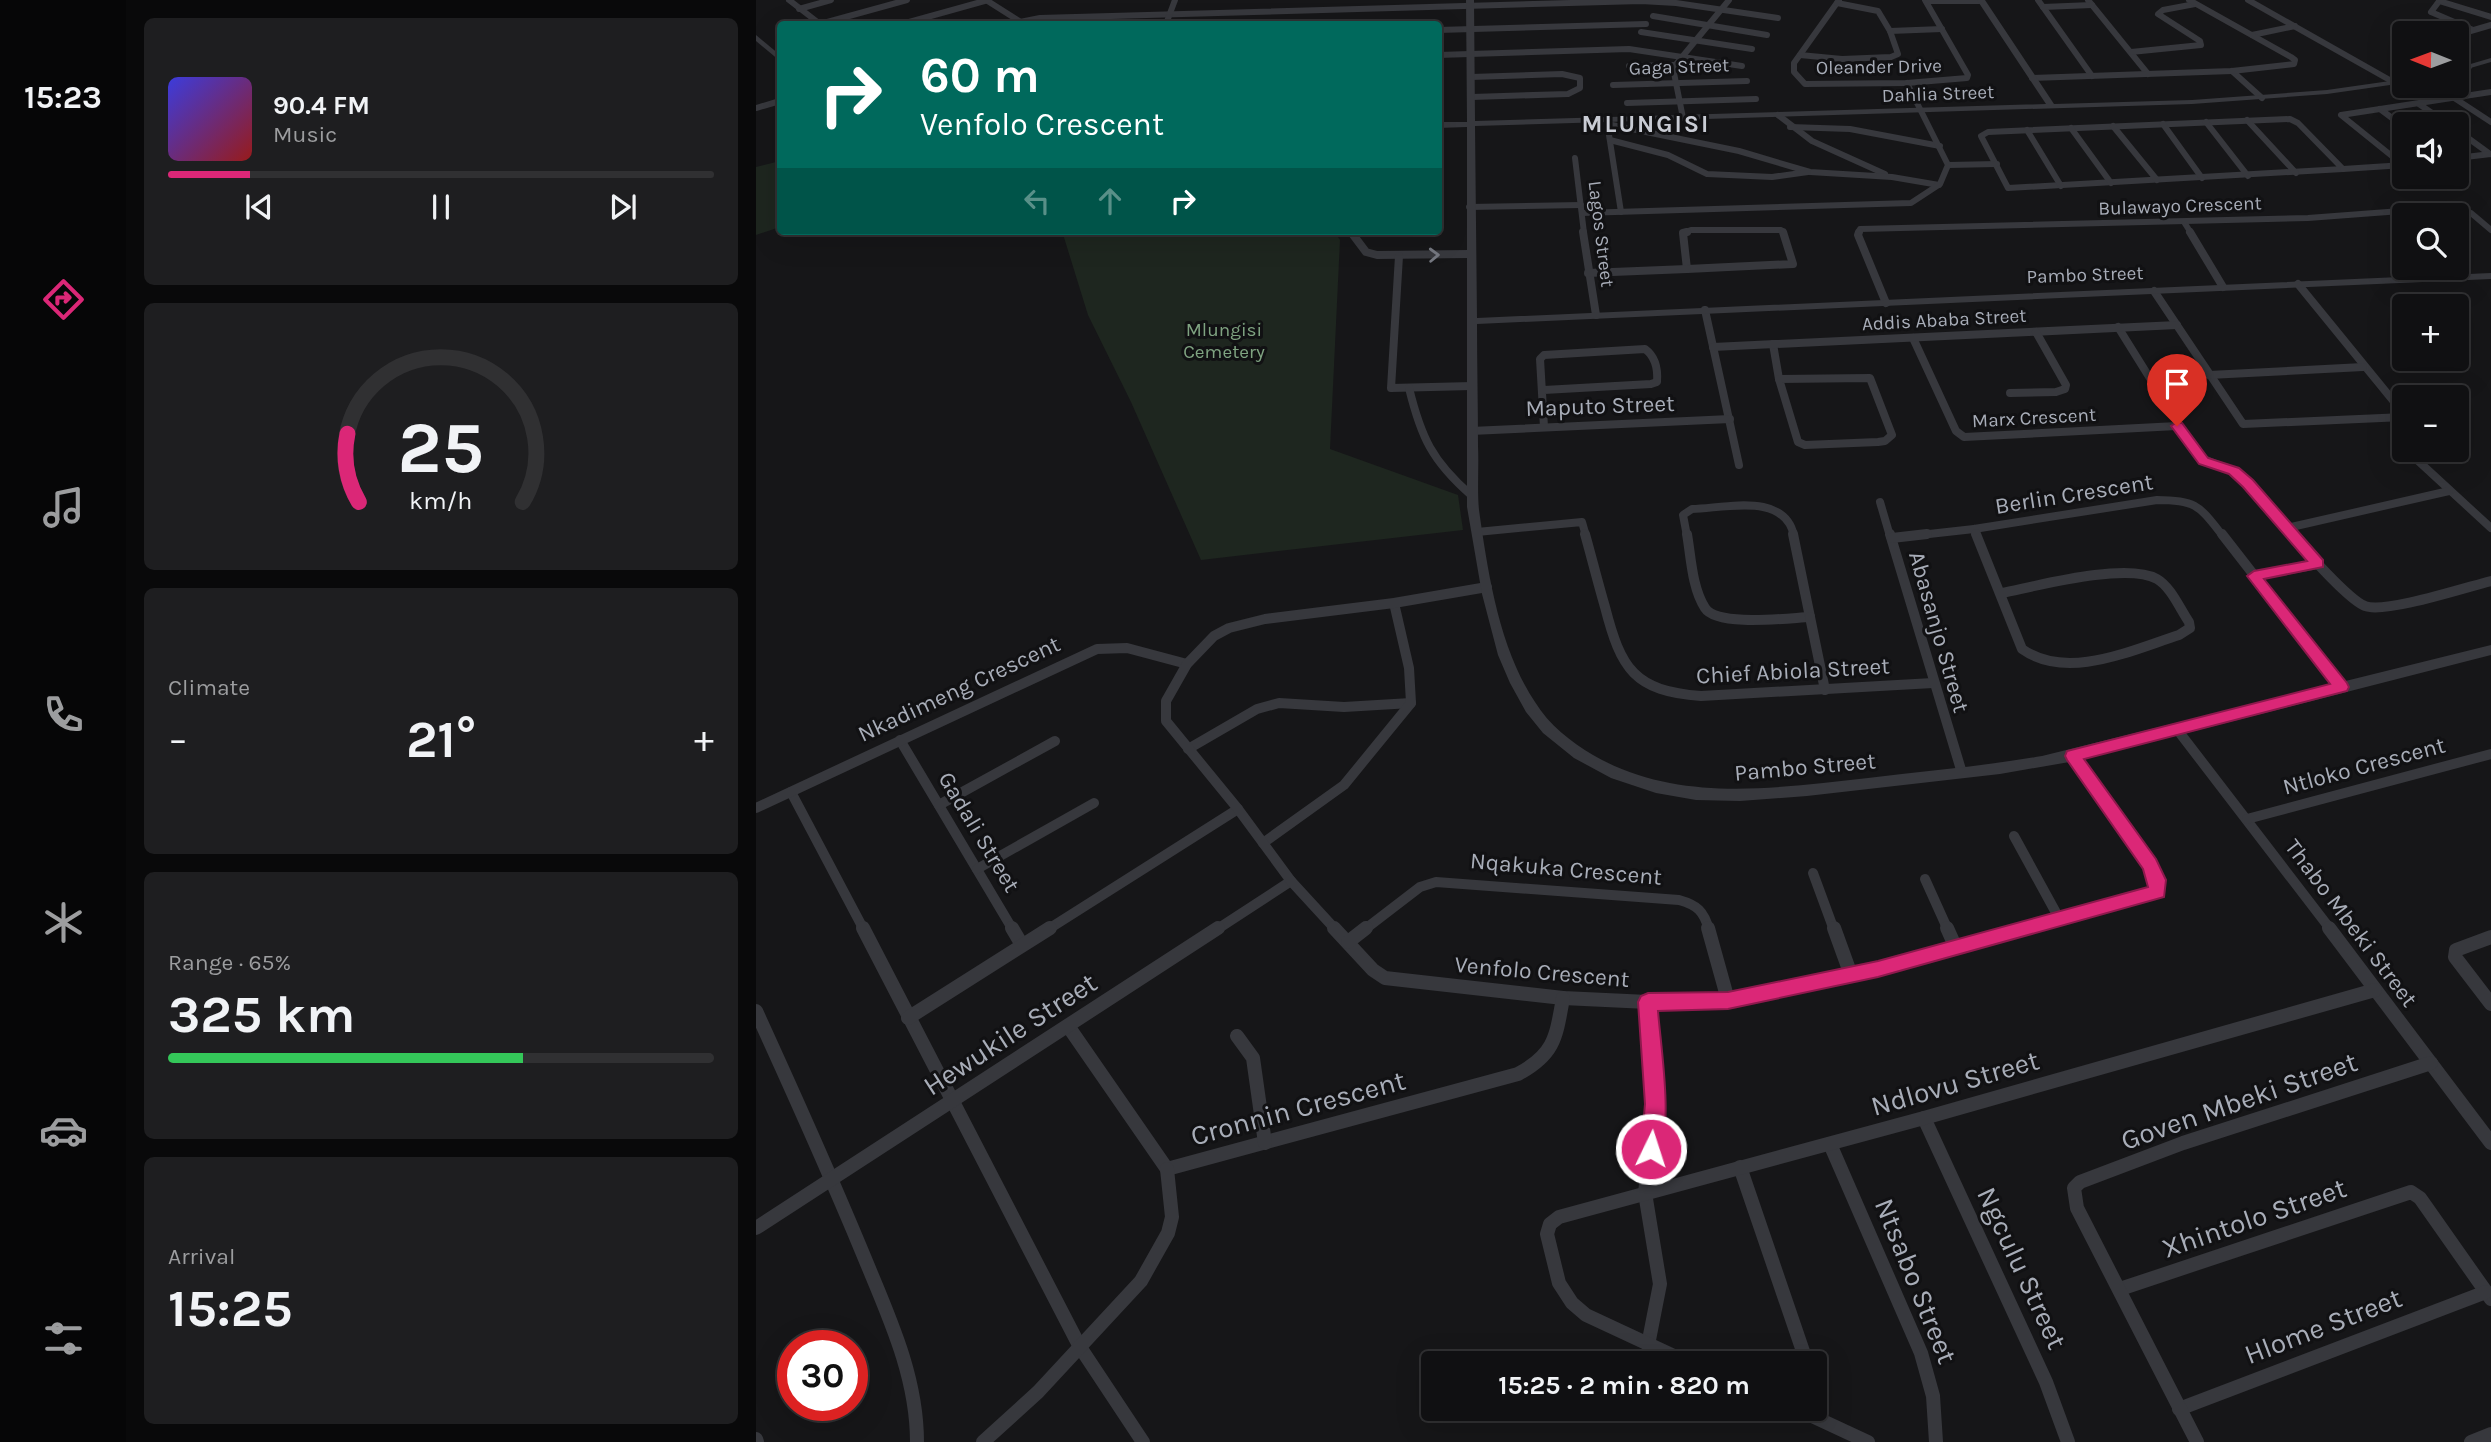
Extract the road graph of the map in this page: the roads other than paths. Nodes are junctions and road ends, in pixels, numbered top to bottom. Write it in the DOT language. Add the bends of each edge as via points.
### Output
graph roads {
  1 [pos="789,0"];
  2 [pos="831,0"];
  3 [pos="906,0"];
  4 [pos="987,0"];
  5 [pos="1175,0"];
  6 [pos="1729,0"];
  7 [pos="2038,0"];
  8 [pos="2248,0"];
  9 [pos="1662,1"];
  10 [pos="1838,1"];
  11 [pos="1925,1"];
  12 [pos="1982,1"];
  13 [pos="2440,1"];
  14 [pos="2192,2"];
  15 [pos="1470,3"];
  16 [pos="2090,3"];
  17 [pos="2043,7"];
  18 [pos="799,9"];
  19 [pos="1722,9"];
  20 [pos="1170,14"];
  21 [pos="1653,16"];
  22 [pos="2491,17"];
  23 [pos="1778,18"];
  24 [pos="816,21"];
  25 [pos="831,21"];
  26 [pos="913,21"];
  27 [pos="1019,21"];
  28 [pos="1029,21"];
  29 [pos="1167,21"];
  30 [pos="1646,24"];
  31 [pos="2491,24"];
  32 [pos="1710,26"];
  33 [pos="2295,26"];
  34 [pos="1470,29"];
  35 [pos="1941,29"];
  36 [pos="1442,30"];
  37 [pos="2473,30"];
  38 [pos="1889,31"];
  39 [pos="2469,31"];
  40 [pos="1641,32"];
  41 [pos="2252,35"];
  42 [pos="1767,36"];
  43 [pos="756,37"];
  44 [pos="1697,40"];
  45 [pos="1629,49"];
  46 [pos="1752,50"];
  47 [pos="2131,52"];
  48 [pos="1472,54"];
  49 [pos="1442,55"];
  50 [pos="1800,55"];
  51 [pos="777,56"];
  52 [pos="1681,56"];
  53 [pos="2491,60"];
  54 [pos="1674,65"];
  55 [pos="1629,66"];
  56 [pos="1742,66"];
  57 [pos="2469,66"];
  58 [pos="2232,71"];
  59 [pos="2148,74"];
  60 [pos="2092,76"];
  61 [pos="1471,77"];
  62 [pos="2032,78"];
  63 [pos="2392,78"];
  64 [pos="1746,81"];
  65 [pos="1674,83"];
  66 [pos="1907,83"];
  67 [pos="2392,83"];
  68 [pos="1613,85"];
  69 [pos="2491,92"];
  70 [pos="1472,97"];
  71 [pos="2262,98"];
  72 [pos="1756,99"];
  73 [pos="2454,99"];
  74 [pos="1679,101"];
  75 [pos="777,102"];
  76 [pos="1627,103"];
  77 [pos="2419,104"];
  78 [pos="2051,106"];
  79 [pos="756,108"];
  80 [pos="2380,109"];
  81 [pos="1922,110"];
  82 [pos="2431,112"];
  83 [pos="1778,115"];
  84 [pos="1684,118"];
  85 [pos="2392,118"];
  86 [pos="2247,120"];
  87 [pos="1607,122"];
  88 [pos="2206,122"];
  89 [pos="2491,122"];
  90 [pos="2162,124"];
  91 [pos="1442,125"];
  92 [pos="1472,125"];
  93 [pos="1790,127"];
  94 [pos="2113,127"];
  95 [pos="2071,128"];
  96 [pos="2027,130"];
  97 [pos="2469,138"];
  98 [pos="1610,140"];
  99 [pos="1940,146"];
  100 [pos="2491,154"];
  101 [pos="2392,156"];
  102 [pos="2469,157"];
  103 [pos="1575,158"];
  104 [pos="1997,164"];
  105 [pos="1948,165"];
  106 [pos="2392,166"];
  107 [pos="2344,170"];
  108 [pos="1810,172"];
  109 [pos="2296,173"];
  110 [pos="2248,176"];
  111 [pos="1892,177"];
  112 [pos="2202,178"];
  113 [pos="2157,180"];
  114 [pos="2111,183"];
  115 [pos="1939,185"];
  116 [pos="2062,186"];
  117 [pos="1469,207"];
  118 [pos="1582,209"];
  119 [pos="1621,212"];
  120 [pos="2184,222"];
  121 [pos="2491,230"];
  122 [pos="1353,235"];
  123 [pos="1469,254"];
  124 [pos="1399,256"];
  125 [pos="1687,270"];
  126 [pos="1588,272"];
  127 [pos="2491,276"];
  128 [pos="2298,284"];
  129 [pos="2223,286"];
  130 [pos="2154,291"];
  131 [pos="1886,303"];
  132 [pos="1704,310"];
  133 [pos="1596,315"];
  134 [pos="1471,321"];
  135 [pos="2177,325"];
  136 [pos="2118,327"];
  137 [pos="2036,332"];
  138 [pos="1913,338"];
  139 [pos="1773,344"];
  140 [pos="1713,346"];
  141 [pos="2364,367"];
  142 [pos="2209,375"];
  143 [pos="1779,379"];
  144 [pos="1472,386"];
  145 [pos="1409,388"];
  146 [pos="1544,390"];
  147 [pos="2010,393"];
  148 [pos="2392,401"];
  149 [pos="2392,416"];
  150 [pos="1730,419"];
  151 [pos="2177,426"];
  152 [pos="1544,427"];
  153 [pos="1471,431"];
  154 [pos="2421,462"];
  155 [pos="1738,465"];
  156 [pos="2449,491"];
  157 [pos="1471,495"];
  158 [pos="1880,502"];
  159 [pos="2287,528"];
  160 [pos="2491,528"];
  161 [pos="1975,529"];
  162 [pos="1477,532"];
  163 [pos="1892,538"];
  164 [pos="2318,564"];
  165 [pos="2254,576"];
  166 [pos="2491,581"];
  167 [pos="1487,587"];
  168 [pos="2002,593"];
  169 [pos="1394,603"];
  170 [pos="1811,617"];
  171 [pos="2491,650"];
  172 [pos="1187,664"];
  173 [pos="1933,683"];
  174 [pos="2341,687"];
  175 [pos="1825,690"];
  176 [pos="1411,703"];
  177 [pos="2176,729"];
  178 [pos="900,740"];
  179 [pos="1055,741"];
  180 [pos="1188,749"];
  181 [pos="2491,754"];
  182 [pos="2073,756"];
  183 [pos="1962,773"];
  184 [pos="791,792"];
  185 [pos="1094,803"];
  186 [pos="939,805"];
  187 [pos="756,808"];
  188 [pos="1238,810"];
  189 [pos="2247,819"];
  190 [pos="2014,836"];
  191 [pos="1264,843"];
  192 [pos="977,869"];
  193 [pos="1813,873"];
  194 [pos="1925,879"];
  195 [pos="1290,881"];
  196 [pos="2060,920"];
  197 [pos="2491,937"];
  198 [pos="1348,942"];
  199 [pos="1022,945"];
  200 [pos="1956,948"];
  201 [pos="1851,975"];
  202 [pos="2375,990"];
  203 [pos="1563,998"];
  204 [pos="1728,1000"];
  205 [pos="1648,1002"];
  206 [pos="2491,1004"];
  207 [pos="756,1011"];
  208 [pos="908,1018"];
  209 [pos="1068,1026"];
  210 [pos="1237,1036"];
  211 [pos="2431,1063"];
  212 [pos="954,1100"];
  213 [pos="1924,1118"];
  214 [pos="1265,1143"];
  215 [pos="2491,1143"];
  216 [pos="1830,1144"];
  217 [pos="1740,1167"];
  218 [pos="1167,1169"];
  219 [pos="833,1180"];
  220 [pos="1645,1193"];
  221 [pos="756,1228"];
  222 [pos="2120,1289"];
  223 [pos="2488,1296"];
  224 [pos="1648,1345"];
  225 [pos="1080,1347"];
  226 [pos="1662,1351"];
  227 [pos="1803,1351"];
  228 [pos="2179,1409"];
  229 [pos="1825,1421"];
  230 [pos="2491,1434"];
  231 [pos="917,1442"];
  232 [pos="983,1442"];
  233 [pos="1143,1442"];
  234 [pos="1868,1442"];
  235 [pos="1936,1442"];
  236 [pos="2068,1442"];
  237 [pos="2197,1442"];
  238 [pos="2471,1442"];
  1 -- 18 [label="street"];
  2 -- 18 [label="street"];
  3 -- 25 [label="street"];
  4 -- 26 [label="street"];
  4 -- 27 [label="street"];
  5 -- 20 [label="street"];
  6 -- 19 [label="street"];
  7 -- 17 [label="street"];
  8 -- 33 [label="street"];
  9 -- 15 [label="street"];
  9 -- 19 [label="street"];
  9 -- 21 [label="street"];
  10 -- 38 [label="street" via="1878,11"];
  10 -- 50 [label="street, Oleander Drive"];
  11 -- 12 [label="street"];
  11 -- 35 [label="street, Oleander Drive"];
  12 -- 62 [label="street"];
  13 -- 22 [label="street"];
  13 -- 37 [label="street" via="2431,12"];
  14 -- 41 [label="street"];
  14 -- 47 [label="street" via="2158,12 2201,45"];
  15 -- 20 [label="street"];
  15 -- 34 [label="street, Pambo Street"];
  16 -- 17 [label="street"];
  16 -- 47 [label="street"];
  17 -- 60 [label="street"];
  18 -- 24 [label="street"];
  19 -- 23 [label="street"];
  19 -- 32 [label="street"];
  20 -- 28 [label="street"];
  20 -- 29 [label="street"];
  21 -- 30 [label="street"];
  21 -- 32 [label="street"];
  30 -- 34 [label="street"];
  30 -- 40 [label="street"];
  31 -- 37 [label="street"];
  32 -- 42 [label="street"];
  32 -- 44 [label="street"];
  33 -- 41 [label="street"];
  33 -- 63 [label="street"];
  34 -- 36 [label="street"];
  34 -- 48 [label="street, Pambo Street"];
  35 -- 38 [label="street"];
  35 -- 66 [label="street, Oleander Drive" via="1967,78"];
  37 -- 39 [label="street"];
  38 -- 50 [label="street" via="1898,54 1891,57"];
  40 -- 44 [label="street"];
  40 -- 45 [label="street"];
  41 -- 58 [label="street" via="2291,57 2294,64"];
  43 -- 51 [label="street"];
  44 -- 46 [label="street"];
  44 -- 52 [label="street"];
  45 -- 48 [label="street"];
  45 -- 52 [label="street"];
  47 -- 59 [label="street"];
  48 -- 49 [label="street"];
  48 -- 61 [label="street, Pambo Street"];
  50 -- 66 [label="street, Oleander Drive" via="1794,72 1808,85"];
  52 -- 54 [label="street"];
  52 -- 56 [label="street"];
  53 -- 57 [label="street"];
  54 -- 55 [label="street"];
  54 -- 65 [label="street"];
  58 -- 59 [label="street"];
  58 -- 71 [label="street"];
  59 -- 60 [label="street"];
  60 -- 62 [label="street"];
  61 -- 70 [label="street, Pambo Street"];
  61 -- 70 [label="street" via="1562,74 1580,78 1580,88 1567,94"];
  62 -- 78 [label="street"];
  64 -- 65 [label="street, Gaga Street"];
  65 -- 68 [label="street, Gaga Street"];
  65 -- 74 [label="street"];
  66 -- 81 [label="street"];
  67 -- 71 [label="street, Dahlia Street"];
  69 -- 73 [label="street"];
  70 -- 92 [label="street, Pambo Street"];
  71 -- 78 [label="street, Dahlia Street"];
  72 -- 74 [label="street"];
  73 -- 77 [label="street"];
  73 -- 89 [label="street"];
  74 -- 76 [label="street"];
  74 -- 84 [label="street"];
  75 -- 79 [label="street"];
  77 -- 80 [label="street"];
  77 -- 82 [label="street"];
  78 -- 81 [label="street, Dahlia Street"];
  80 -- 85 [label="street"];
  80 -- 101 [label="street" via="2341,116"];
  81 -- 83 [label="street, Dahlia Street"];
  81 -- 99 [label="street"];
  83 -- 84 [label="street, Dahlia Street"];
  83 -- 93 [label="street"];
  84 -- 87 [label="street, Dahlia Street"];
  86 -- 88 [label="street"];
  86 -- 107 [label="street" via="2293,120"];
  86 -- 109 [label="street"];
  87 -- 92 [label="street, Dahlia Street"];
  87 -- 98 [label="street"];
  87 -- 108 [label="street"];
  88 -- 90 [label="street"];
  88 -- 110 [label="street"];
  90 -- 94 [label="street"];
  90 -- 112 [label="street"];
  91 -- 92 [label="street, Dahlia Street"];
  92 -- 117 [label="street, Pambo Street"];
  93 -- 99 [label="street" via="1850,129"];
  93 -- 111 [label="street"];
  94 -- 95 [label="street"];
  94 -- 113 [label="street"];
  95 -- 96 [label="street"];
  95 -- 114 [label="street"];
  96 -- 104 [label="street" via="1983,134"];
  96 -- 116 [label="street"];
  97 -- 100 [label="street"];
  98 -- 108 [label="street" via="1668,155 1707,174 1772,177"];
  98 -- 119 [label="street"];
  99 -- 105 [label="street"];
  100 -- 102 [label="street"];
  103 -- 118 [label="street, Lagos Street"];
  104 -- 105 [label="street"];
  104 -- 116 [label="street" via="2008,188"];
  105 -- 115 [label="street"];
  106 -- 107 [label="street"];
  107 -- 109 [label="street"];
  108 -- 111 [label="street"];
  109 -- 110 [label="street"];
  110 -- 112 [label="street"];
  111 -- 115 [label="street"];
  112 -- 113 [label="street"];
  113 -- 114 [label="street"];
  114 -- 116 [label="street"];
  115 -- 119 [label="street" via="1907,204"];
  117 -- 118 [label="street"];
  117 -- 123 [label="street, Pambo Street"];
  118 -- 119 [label="street"];
  118 -- 126 [label="street, Lagos Street"];
  120 -- 121 [label="street, Bulawayo Crescent" via="2454,207 2471,213"];
  120 -- 129 [label="street"];
  120 -- 131 [label="street, Bulawayo Crescent" via="1863,228 1857,233"];
  122 -- 124 [label="street" via="1369,254"];
  124 -- 123 [label="street, one-way"];
  123 -- 134 [label="street, Pambo Street"];
  124 -- 145 [label="street" via="1391,388"];
  125 -- 125 [label="street" via="1764,267 1793,264 1781,230 1691,230 1684,233"];
  125 -- 126 [label="street"];
  126 -- 133 [label="street, Lagos Street"];
  127 -- 128 [label="street, Pambo Street"];
  128 -- 129 [label="street, Pambo Street"];
  128 -- 141 [label="street"];
  129 -- 130 [label="street, Pambo Street"];
  130 -- 131 [label="street, Pambo Street"];
  130 -- 135 [label="street"];
  131 -- 132 [label="street, Pambo Street"];
  132 -- 133 [label="street, Pambo Street"];
  132 -- 140 [label="street"];
  133 -- 134 [label="street, Pambo Street"];
  134 -- 144 [label="street, Pambo Street"];
  135 -- 136 [label="street, Addis Ababa Street"];
  135 -- 142 [label="street"];
  136 -- 137 [label="street, Addis Ababa Street"];
  136 -- 151 [label="street"];
  137 -- 138 [label="street, Addis Ababa Street"];
  137 -- 147 [label="street" via="2066,389"];
  138 -- 139 [label="street, Addis Ababa Street"];
  138 -- 151 [label="street, Marx Crescent" via="1961,436"];
  139 -- 140 [label="street, Addis Ababa Street"];
  139 -- 143 [label="street"];
  140 -- 150 [label="street"];
  141 -- 142 [label="street"];
  141 -- 148 [label="street"];
  142 -- 149 [label="street" via="2246,425"];
  143 -- 143 [label="street" via="1801,444 1878,442 1892,435 1870,378"];
  144 -- 145 [label="street"];
  144 -- 153 [label="street, Pambo Street"];
  145 -- 157 [label="street" via="1430,456"];
  146 -- 146 [label="street" via="1540,359 1548,354 1645,349 1653,355 1658,376 1651,384"];
  146 -- 152 [label="street"];
  150 -- 152 [label="street, Maputo Street"];
  150 -- 155 [label="street"];
  151 -- 159 [label="street" via="2202,459 2237,472"];
  152 -- 153 [label="street, Maputo Street"];
  153 -- 157 [label="street, Pambo Street"];
  154 -- 156 [label="street"];
  156 -- 159 [label="street"];
  156 -- 160 [label="street"];
  157 -- 162 [label="street, Pambo Street"];
  158 -- 163 [label="street, Abasanjo Street"];
  159 -- 164 [label="street"];
  161 -- 163 [label="street, Berlin Crescent"];
  161 -- 165 [label="street, Berlin Crescent" via="2157,499 2182,500 2201,509"];
  161 -- 168 [label="street"];
  162 -- 167 [label="street, Pambo Street"];
  162 -- 175 [label="street, Chief Abiola Street" via="1582,522 1615,647 1624,665 1649,686 1701,696"];
  163 -- 173 [label="street, Abasanjo Street"];
  164 -- 165 [label="street"];
  164 -- 166 [label="street" via="2358,601 2376,609"];
  165 -- 174 [label="street, Berlin Crescent"];
  167 -- 169 [label="street"];
  167 -- 183 [label="street, Pambo Street" via="1515,682 1527,705 1565,744 1621,774 1694,794 1732,795"];
  168 -- 168 [label="street" via="2022,649 2046,663 2075,663 2120,653 2190,628 2160,581 2145,574 2119,573"];
  169 -- 172 [label="street" via="1240,624 1214,636"];
  169 -- 176 [label="street" via="1409,668"];
  170 -- 170 [label="street" via="1786,516 1772,508 1751,506 1692,509 1683,515 1706,610 1728,619"];
  170 -- 175 [label="street"];
  171 -- 174 [label="street, Pambo Street"];
  172 -- 178 [label="street, Nkadimeng Crescent" via="1127,648 1097,649"];
  172 -- 180 [label="street, Venfolo Crescent" via="1168,695 1164,714"];
  173 -- 175 [label="street, Chief Abiola Street"];
  173 -- 183 [label="street, Abasanjo Street"];
  174 -- 177 [label="street, Pambo Street"];
  176 -- 180 [label="street" via="1344,707 1279,703 1257,709"];
  176 -- 191 [label="street" via="1344,785"];
  177 -- 182 [label="street, Pambo Street"];
  177 -- 189 [label="street, Thabo Mbeki Street"];
  178 -- 184 [label="street, Nkadimeng Crescent"];
  178 -- 186 [label="street, Gadali Street"];
  179 -- 186 [label="street"];
  180 -- 188 [label="street, Venfolo Crescent"];
  181 -- 189 [label="street, Ntloko Crescent"];
  182 -- 183 [label="street, Pambo Street"];
  182 -- 196 [label="street, Venfolo Crescent" via="2150,864 2157,892"];
  184 -- 187 [label="street, Nkadimeng Crescent"];
  184 -- 208 [label="street"];
  185 -- 192 [label="street"];
  186 -- 192 [label="street, Gadali Street"];
  188 -- 191 [label="street, Venfolo Crescent"];
  188 -- 199 [label="street"];
  189 -- 202 [label="street, Thabo Mbeki Street"];
  190 -- 196 [label="street"];
  191 -- 195 [label="street, Venfolo Crescent"];
  192 -- 199 [label="street, Gadali Street"];
  193 -- 201 [label="street"];
  194 -- 200 [label="street"];
  195 -- 198 [label="street, Venfolo Crescent"];
  195 -- 209 [label="street, Hewukile Street"];
  196 -- 200 [label="street, Venfolo Crescent"];
  197 -- 206 [label="street" via="2456,950 2455,957"];
  198 -- 203 [label="street, Venfolo Crescent" via="1385,978"];
  198 -- 204 [label="street, Nqakuka Crescent" via="1420,887 1436,882 1679,900 1695,904 1705,916"];
  199 -- 208 [label="street"];
  200 -- 201 [label="street, Venfolo Crescent"];
  201 -- 204 [label="street, Venfolo Crescent"];
  202 -- 211 [label="street, Thabo Mbeki Street"];
  202 -- 213 [label="street, Ndlovu Street"];
  203 -- 205 [label="street, Venfolo Crescent"];
  203 -- 214 [label="street, Cronnin Crescent" via="1553,1048 1541,1064"];
  204 -- 205 [label="street, Venfolo Crescent"];
  205 -- 220 [label="street" via="1655,1104"];
  207 -- 219 [label="street"];
  208 -- 212 [label="street"];
  209 -- 212 [label="street, Hewukile Street"];
  209 -- 218 [label="street, Cronnin Crescent"];
  210 -- 214 [label="street" via="1253,1058"];
  211 -- 215 [label="street, Thabo Mbeki Street"];
  211 -- 222 [label="street, Goven Mbeki Street" via="2183,1143 2080,1182 2073,1197"];
  212 -- 219 [label="street, Hewukile Street"];
  212 -- 225 [label="street"];
  213 -- 216 [label="street, Ndlovu Street"];
  213 -- 236 [label="street, Ngculu Street" via="2046,1382"];
  214 -- 218 [label="street, Cronnin Crescent"];
  216 -- 217 [label="street, Ndlovu Street"];
  216 -- 235 [label="street, Ntsabo Street" via="1921,1353 1933,1396"];
  217 -- 220 [label="street, Ndlovu Street"];
  217 -- 227 [label="street"];
  218 -- 225 [label="street" via="1172,1217 1168,1233 1141,1281"];
  219 -- 221 [label="street, Hewukile Street"];
  219 -- 231 [label="street" via="897,1339 912,1387"];
  220 -- 224 [label="street" via="1660,1284"];
  220 -- 224 [label="street, Ndlovu Street" via="1559,1217 1550,1223 1547,1234 1564,1294 1586,1315"];
  222 -- 223 [label="street, Xhintolo Street" via="2415,1192"];
  222 -- 228 [label="street"];
  223 -- 228 [label="street, Hlome Street"];
  224 -- 226 [label="street"];
  225 -- 232 [label="street"];
  225 -- 233 [label="street"];
  228 -- 237 [label="street"];
  229 -- 234 [label="street"];
  230 -- 238 [label="street"];
}
